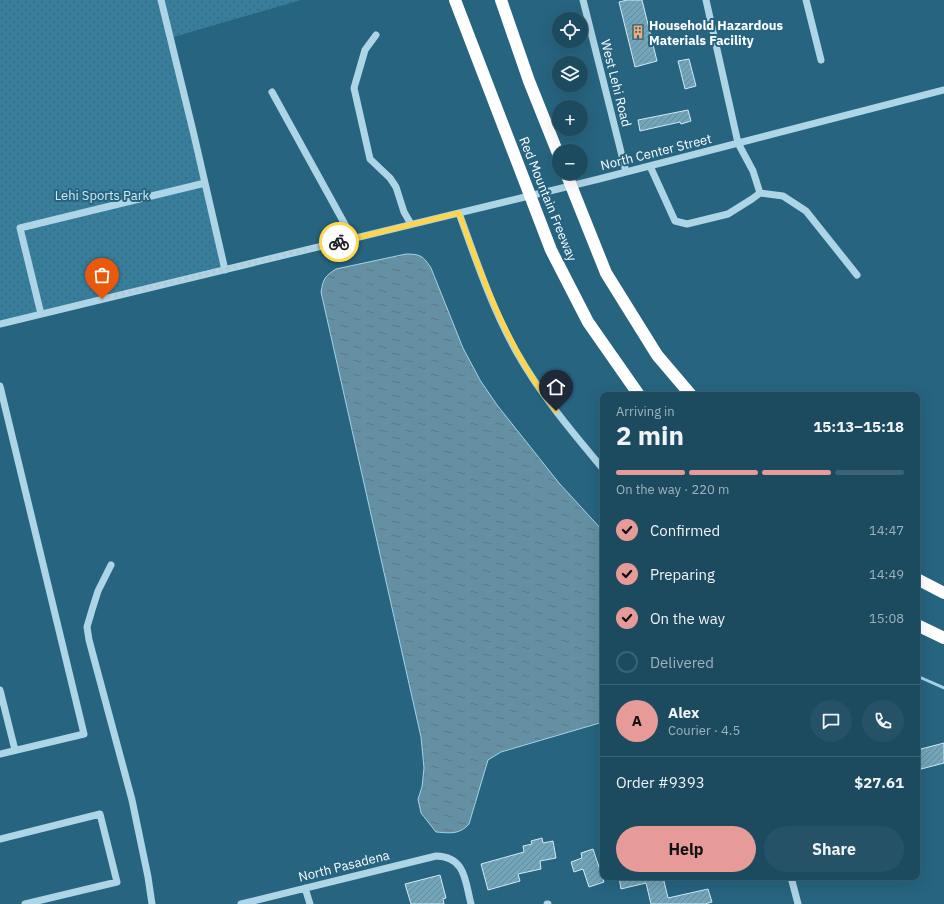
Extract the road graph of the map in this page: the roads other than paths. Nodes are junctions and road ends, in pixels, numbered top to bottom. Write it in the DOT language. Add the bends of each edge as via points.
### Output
graph roads {
  1 [pos="161,0"];
  2 [pos="455,0"];
  3 [pos="501,0"];
  4 [pos="583,0"];
  5 [pos="706,0"];
  6 [pos="806,0"];
  7 [pos="376,35"];
  8 [pos="821,60"];
  9 [pos="944,90"];
  10 [pos="272,92"];
  11 [pos="738,143"];
  12 [pos="554,144"];
  13 [pos="650,166"];
  14 [pos="626,172"];
  15 [pos="569,180"];
  16 [pos="205,183"];
  17 [pos="760,193"];
  18 [pos="459,213"];
  19 [pos="411,224"];
  20 [pos="353,239"];
  21 [pos="224,270"];
  22 [pos="857,275"];
  23 [pos="41,314"];
  24 [pos="0,324"];
  25 [pos="0,386"];
  26 [pos="637,392"];
  27 [pos="688,392"];
  28 [pos="600,465"];
  29 [pos="111,565"];
  30 [pos="920,581"];
  31 [pos="944,593"];
  32 [pos="920,626"];
  33 [pos="944,638"];
  34 [pos="0,690"];
  35 [pos="15,750"];
  36 [pos="0,754"];
  37 [pos="0,839"];
  38 [pos="792,880"];
  39 [pos="305,888"];
  40 [pos="25,904"];
  41 [pos="152,904"];
  42 [pos="241,904"];
  43 [pos="310,904"];
  44 [pos="471,904"];
  45 [pos="798,904"];
  1 -- 16 [label="street"];
  2 -- 26 [label="highway, Red Mountain Freeway" via="551,250 588,322"];
  3 -- 12 [label="highway, Red Mountain Freeway"];
  4 -- 14 [label="street, West Lehi Road"];
  5 -- 11 [label="street"];
  6 -- 8 [label="street"];
  7 -- 19 [label="street" via="366,50 354,88 370,159 384,170 396,187"];
  9 -- 11 [label="street, North Center Street"];
  10 -- 20 [label="street"];
  11 -- 13 [label="street, North Center Street"];
  11 -- 17 [label="street" via="753,171"];
  13 -- 14 [label="street, North Center Street"];
  13 -- 17 [label="street" via="674,220 687,224 728,214"];
  14 -- 18 [label="street, North Center Street"];
  15 -- 27 [label="highway, Red Mountain Freeway" via="606,273 657,355"];
  16 -- 21 [label="street"];
  16 -- 23 [label="street" via="20,228"];
  17 -- 22 [label="street" via="783,196 806,211"];
  18 -- 19 [label="street, North Center Street"];
  18 -- 28 [label="street" via="487,288 516,351 546,398"];
  19 -- 20 [label="street, North Center Street"];
  20 -- 21 [label="street, North Center Street"];
  21 -- 23 [label="street, North Center Street"];
  23 -- 24 [label="street, North Center Street"];
  25 -- 35 [label="street" via="84,734"];
  29 -- 41 [label="street" via="98,592 87,627 132,800"];
  30 -- 31 [label="highway"];
  32 -- 33 [label="highway"];
  34 -- 35 [label="street"];
  35 -- 36 [label="street"];
  37 -- 40 [label="street" via="100,814 117,882"];
  38 -- 45 [label="street"];
  39 -- 42 [label="street, North Pasadena"];
  39 -- 43 [label="street"];
  39 -- 44 [label="street, North Pasadena" via="436,856 445,856 460,866"];
}
